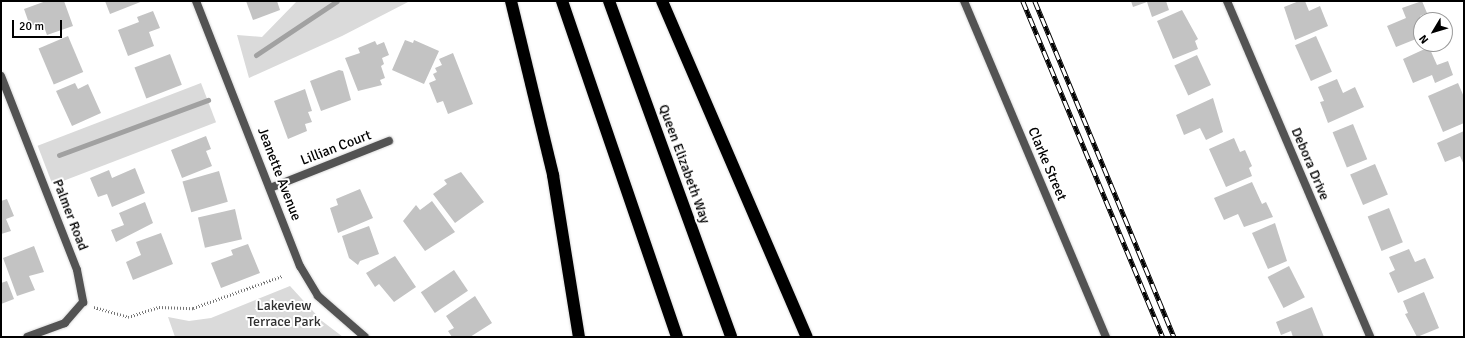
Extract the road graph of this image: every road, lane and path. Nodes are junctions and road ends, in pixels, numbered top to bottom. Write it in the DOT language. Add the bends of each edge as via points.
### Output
graph roads {
  1 [pos="196,1"];
  2 [pos="511,1"];
  3 [pos="562,1"];
  4 [pos="609,1"];
  5 [pos="662,1"];
  6 [pos="964,1"];
  7 [pos="1227,1"];
  8 [pos="1,76"];
  9 [pos="389,141"];
  10 [pos="270,188"];
  11 [pos="282,276"];
  12 [pos="83,302"];
  13 [pos="27,337"];
  14 [pos="365,337"];
  15 [pos="579,337"];
  16 [pos="677,337"];
  17 [pos="731,337"];
  18 [pos="807,337"];
  19 [pos="1106,337"];
  20 [pos="1370,337"];
  1 -- 10 [label="street, Jeanette Avenue"];
  2 -- 15 [label="highway" via="553,175"];
  3 -- 16 [label="highway"];
  4 -- 17 [label="highway, Queen Elizabeth Way"];
  5 -- 18 [label="highway"];
  6 -- 19 [label="street, Clarke Street"];
  7 -- 20 [label="street, Debora Drive"];
  8 -- 12 [label="street, Palmer Road" via="77,270"];
  9 -- 10 [label="street, Lillian Court"];
  10 -- 14 [label="street, Jeanette Avenue" via="300,266 318,296"];
  11 -- 12 [label="path" via="193,308 159,307 128,318"];
  12 -- 13 [label="street" via="65,323"];
}
